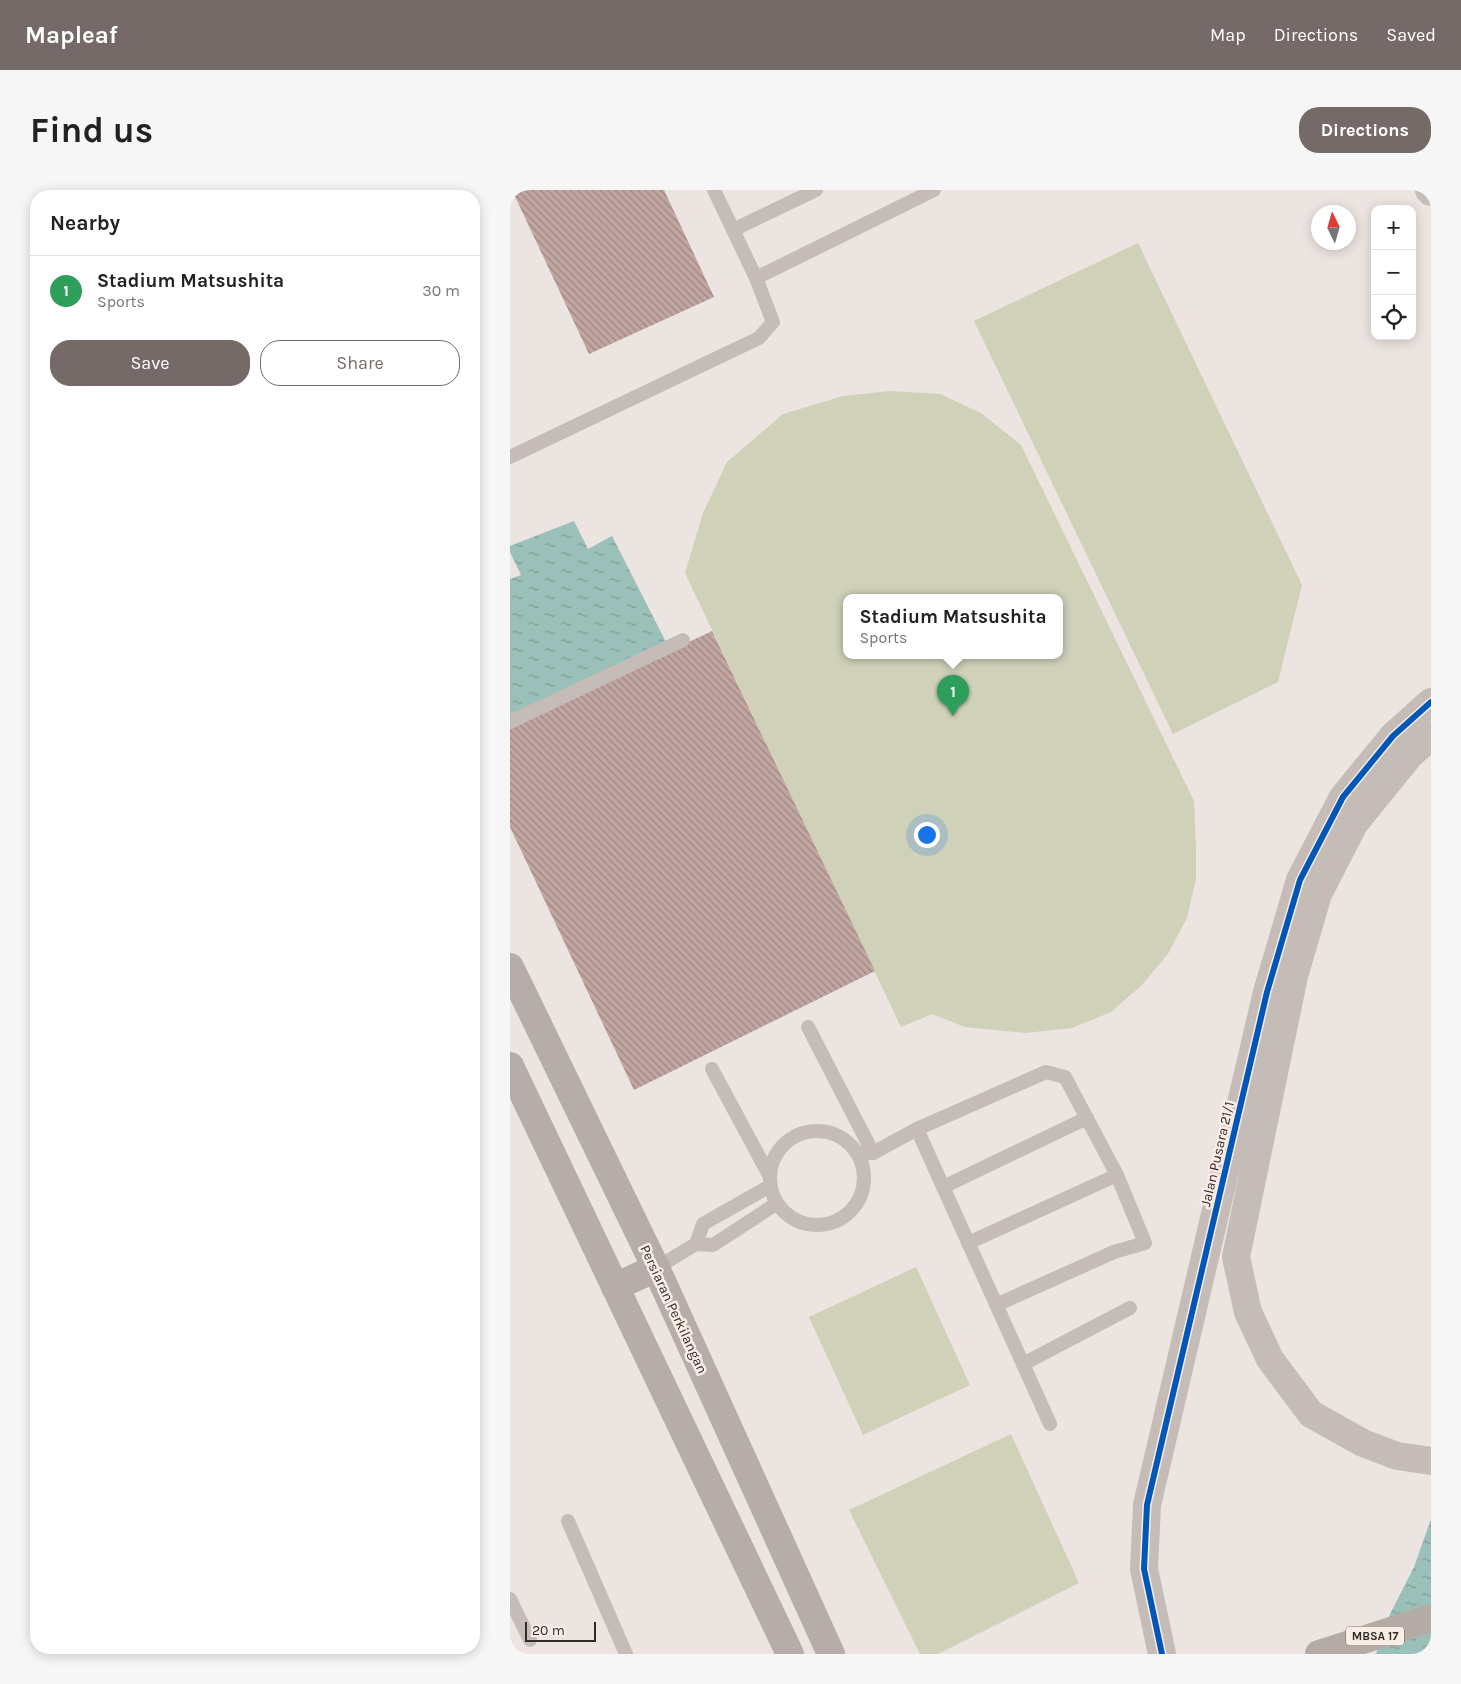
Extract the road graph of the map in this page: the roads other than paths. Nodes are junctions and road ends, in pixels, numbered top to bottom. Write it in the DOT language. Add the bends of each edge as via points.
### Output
graph roads {
  1 [pos="714,190"];
  2 [pos="816,190"];
  3 [pos="934,190"];
  4 [pos="733,230"];
  5 [pos="756,278"];
  6 [pos="510,457"];
  7 [pos="683,640"];
  8 [pos="1431,702"];
  9 [pos="510,722"];
  10 [pos="1431,736"];
  11 [pos="510,967"];
  12 [pos="808,1027"];
  13 [pos="510,1066"];
  14 [pos="712,1069"];
  15 [pos="1087,1118"];
  16 [pos="917,1129"];
  17 [pos="858,1153"];
  18 [pos="873,1153"];
  19 [pos="1117,1175"];
  20 [pos="769,1180"];
  21 [pos="943,1187"];
  22 [pos="776,1204"];
  23 [pos="696,1244"];
  24 [pos="968,1244"];
  25 [pos="656,1268"];
  26 [pos="616,1287"];
  27 [pos="996,1306"];
  28 [pos="1130,1308"];
  29 [pos="1023,1364"];
  30 [pos="1050,1424"];
  31 [pos="1431,1461"];
  32 [pos="568,1521"];
  33 [pos="510,1599"];
  34 [pos="1431,1618"];
  35 [pos="530,1640"];
  36 [pos="626,1654"];
  37 [pos="790,1654"];
  38 [pos="831,1654"];
  39 [pos="1162,1654"];
  40 [pos="1319,1654"];
  1 -- 4 [label="lane"];
  2 -- 4 [label="lane"];
  3 -- 5 [label="lane"];
  4 -- 5 [label="lane"];
  5 -- 6 [label="lane" via="773,322 759,338"];
  7 -- 9 [label="lane"];
  8 -- 39 [label="street, Jalan Pusara 21/1" via="1393,736 1343,797 1300,880 1270,983 1148,1505 1144,1569"];
  10 -- 31 [label="street" via="1410,755 1354,824 1318,894 1294,976 1236,1257 1248,1312 1270,1359 1311,1414 1363,1444 1397,1456"];
  11 -- 25 [label="main road, Persiaran Perkilangan"];
  12 -- 18 [label="lane"];
  13 -- 26 [label="main road"];
  14 -- 20 [label="lane"];
  15 -- 16 [label="lane" via="1065,1077 1046,1072"];
  15 -- 19 [label="lane"];
  15 -- 21 [label="lane"];
  16 -- 18 [label="lane"];
  16 -- 21 [label="lane"];
  17 -- 18 [label="lane"];
  17 -- 20 [label="lane" via="835,1134 806,1132 780,1147"];
  17 -- 22 [label="lane" via="865,1182 854,1209 848,1213 828,1225 799,1223"];
  19 -- 24 [label="lane"];
  19 -- 27 [label="lane" via="1145,1243 1114,1252"];
  20 -- 22 [label="lane"];
  20 -- 23 [label="lane" via="703,1224"];
  21 -- 24 [label="lane"];
  22 -- 23 [label="lane" via="713,1245"];
  23 -- 25 [label="lane"];
  24 -- 27 [label="lane"];
  25 -- 26 [label="main road"];
  25 -- 38 [label="main road, Persiaran Perkilangan"];
  26 -- 37 [label="main road"];
  27 -- 29 [label="lane"];
  28 -- 29 [label="lane"];
  29 -- 30 [label="lane"];
  32 -- 36 [label="lane"];
  33 -- 35 [label="lane"];
  34 -- 40 [label="main road, MBSA 17"];
}
